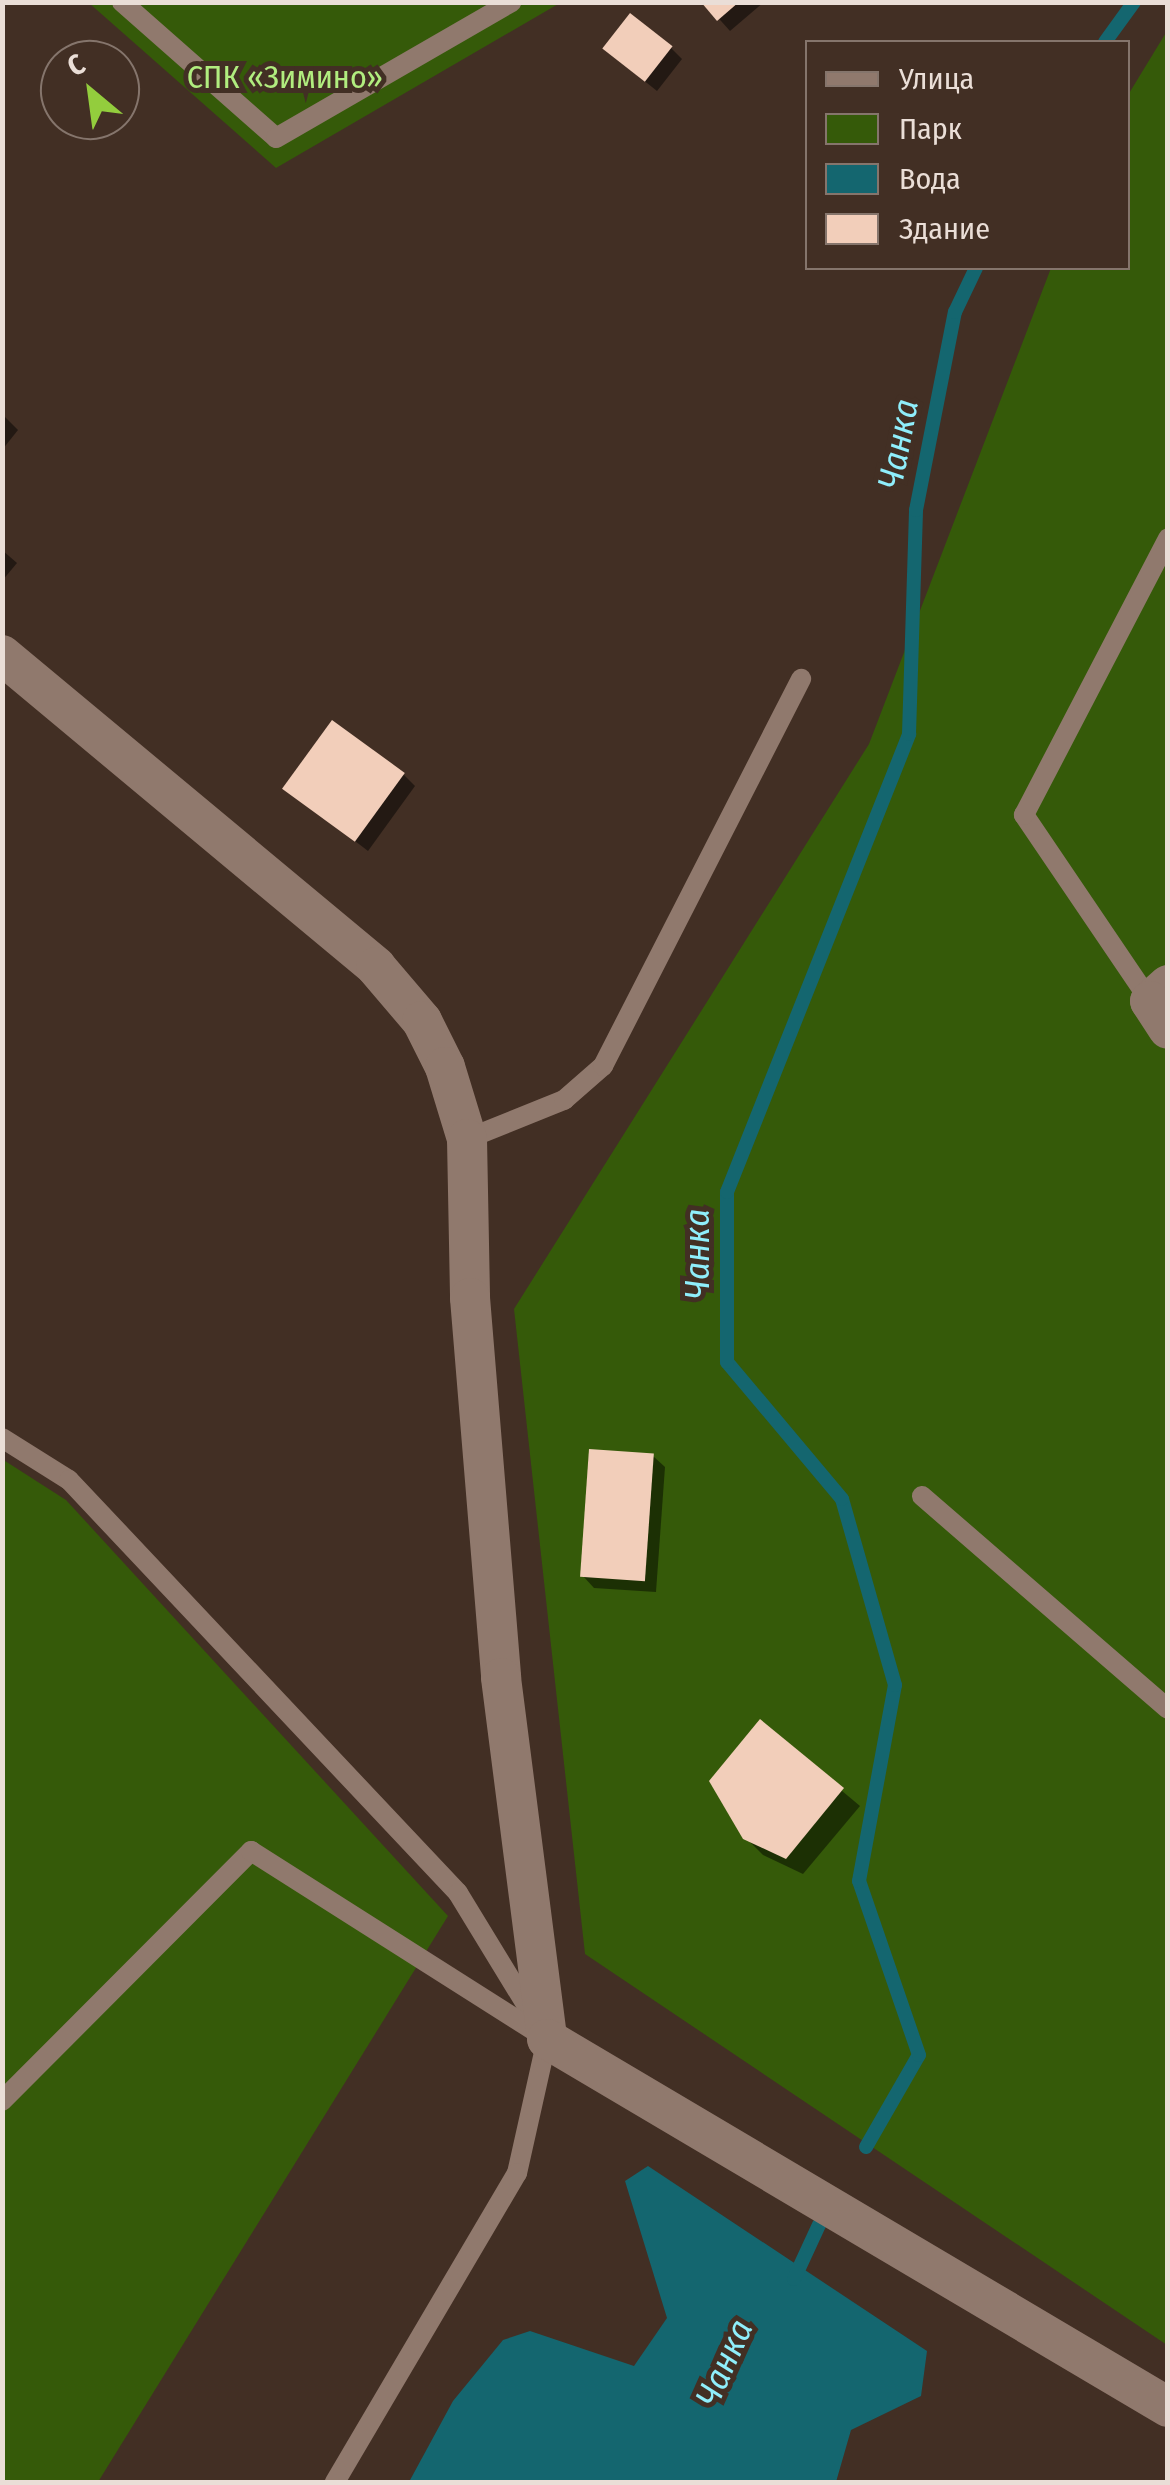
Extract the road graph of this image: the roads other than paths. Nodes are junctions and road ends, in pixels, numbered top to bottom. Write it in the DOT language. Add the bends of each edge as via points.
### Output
graph roads {
  1 [pos="122,2"];
  2 [pos="512,2"];
  3 [pos="1168,538"];
  4 [pos="2,655"];
  5 [pos="801,680"];
  6 [pos="1162,1005"];
  7 [pos="467,1139"];
  8 [pos="2,1438"];
  9 [pos="922,1496"];
  10 [pos="1168,1710"];
  11 [pos="547,2039"];
  12 [pos="2,2101"];
  13 [pos="1168,2407"];
  14 [pos="335,2482"];
  1 -- 2 [label="lane" via="276,138"];
  3 -- 6 [label="lane" via="1024,815"];
  4 -- 7 [label="street" via="376,967 422,1020 445,1066"];
  5 -- 7 [label="lane" via="604,1066 564,1100"];
  7 -- 11 [label="street" via="469,1278 501,1678"];
  8 -- 11 [label="lane" via="69,1480 458,1893"];
  9 -- 10 [label="lane"];
  11 -- 12 [label="lane" via="251,1852"];
  11 -- 13 [label="street"];
  11 -- 14 [label="lane" via="517,2173"];
}
